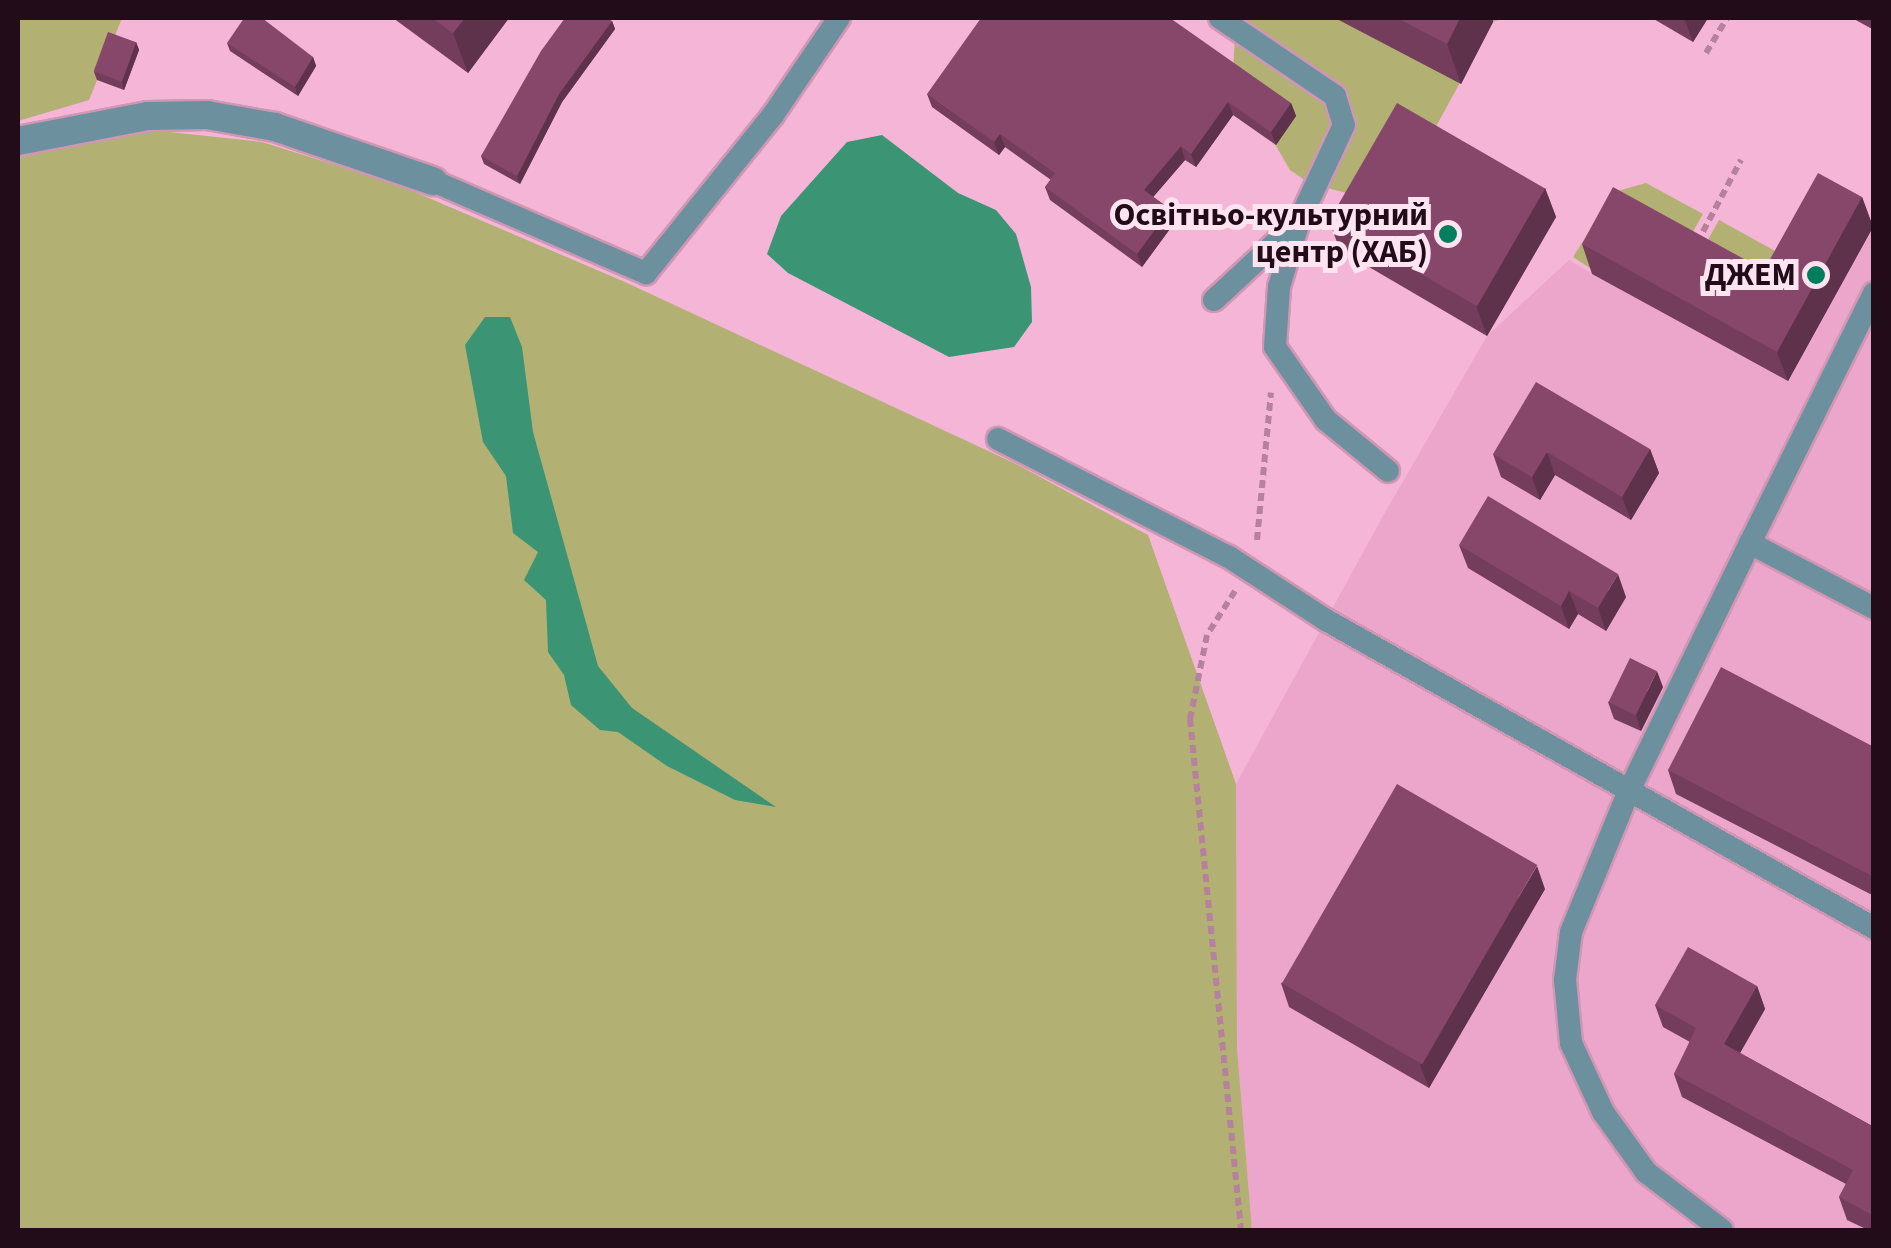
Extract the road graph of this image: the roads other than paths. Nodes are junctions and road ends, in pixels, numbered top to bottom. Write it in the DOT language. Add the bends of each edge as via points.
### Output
graph roads {
  1 [pos="839,18"];
  2 [pos="1220,18"];
  3 [pos="18,141"];
  4 [pos="433,180"];
  5 [pos="1299,220"];
  6 [pos="1874,293"];
  7 [pos="1214,300"];
  8 [pos="998,440"];
  9 [pos="1388,471"];
  10 [pos="1750,544"];
  11 [pos="1874,608"];
  12 [pos="1628,793"];
  13 [pos="1874,928"];
  14 [pos="1722,1230"];
  1 -- 4 [label="lane" via="773,115 646,273"];
  2 -- 5 [label="lane" via="1335,96 1344,126"];
  3 -- 4 [label="street" via="148,116 207,115 275,127"];
  5 -- 7 [label="lane"];
  5 -- 9 [label="lane" via="1279,287 1275,347 1326,420"];
  6 -- 10 [label="lane"];
  8 -- 12 [label="lane" via="1229,558"];
  10 -- 11 [label="lane"];
  10 -- 12 [label="lane"];
  12 -- 13 [label="lane"];
  12 -- 14 [label="lane" via="1571,932 1564,980 1570,1043 1603,1112 1646,1172"];
}
